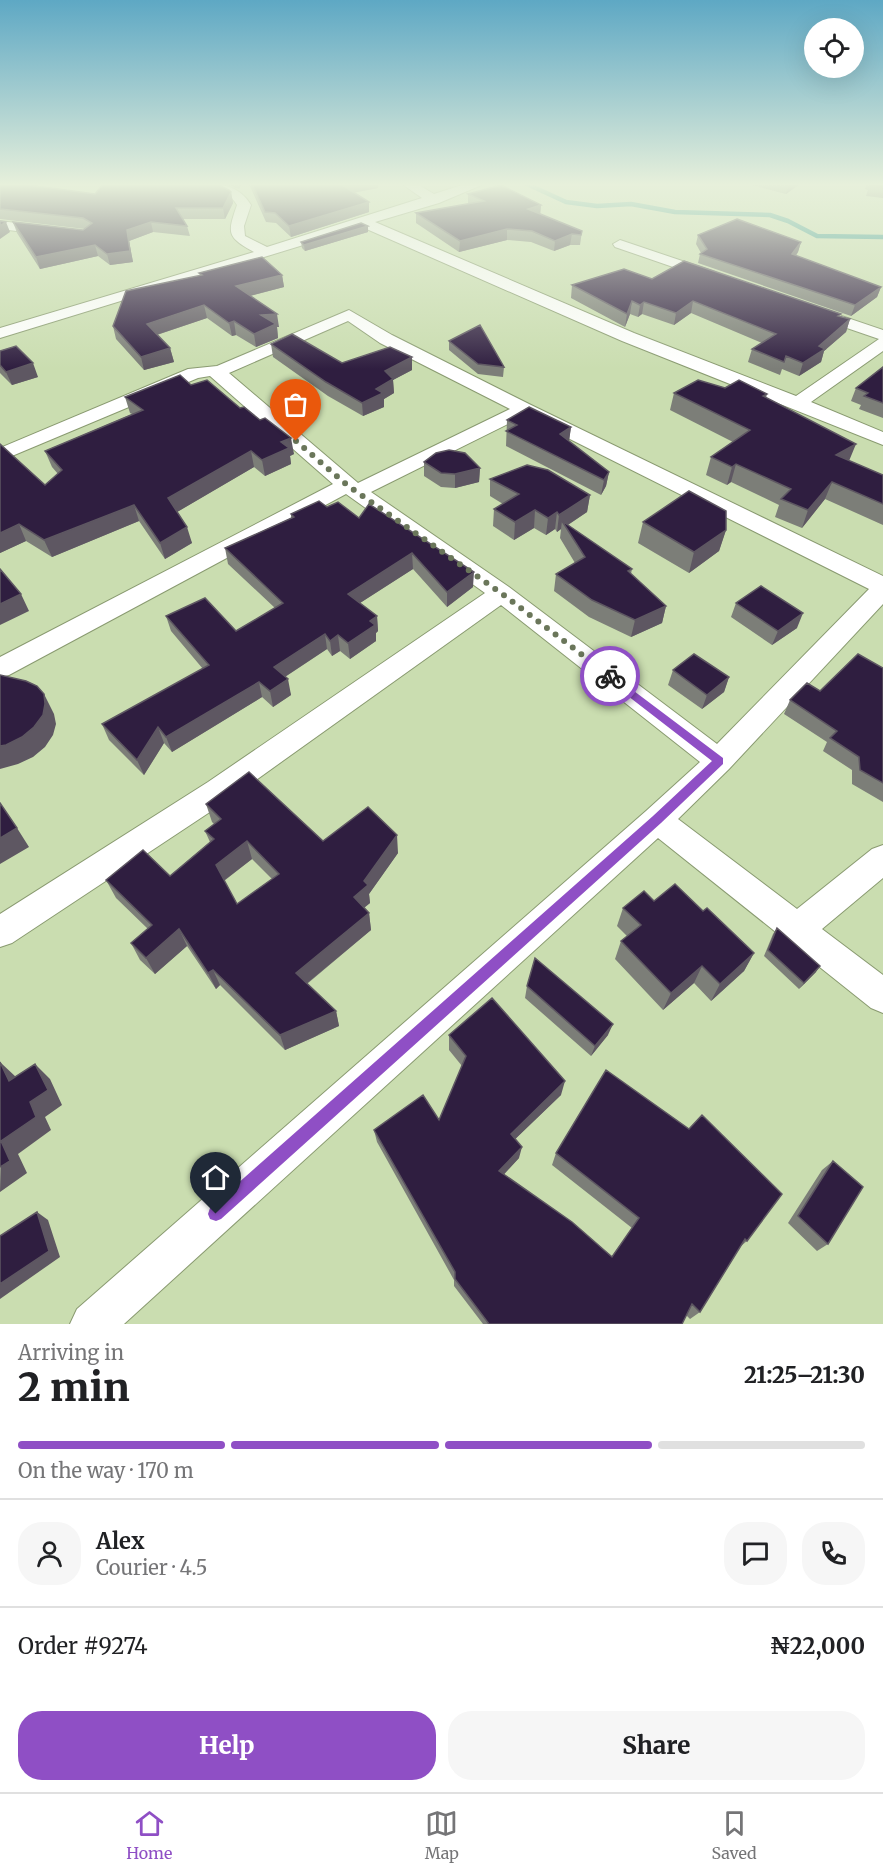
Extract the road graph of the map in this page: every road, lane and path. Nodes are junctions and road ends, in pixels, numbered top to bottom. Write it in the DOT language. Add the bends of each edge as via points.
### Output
graph roads {
  1 [pos="254,246"];
  2 [pos="289,246"];
  3 [pos="418,246"];
  4 [pos="625,246"];
  5 [pos="267,253"];
  6 [pos="729,282"];
  7 [pos="795,305"];
  8 [pos="0,333"];
  9 [pos="883,335"];
  10 [pos="883,343"];
  11 [pos="217,372"];
  12 [pos="798,403"];
  13 [pos="524,409"];
  14 [pos="883,439"];
  15 [pos="0,455"];
  16 [pos="352,488"];
  17 [pos="883,588"];
  18 [pos="501,593"];
  19 [pos="0,668"];
  20 [pos="719,761"];
  21 [pos="657,820"];
  22 [pos="883,859"];
  23 [pos="796,930"];
  24 [pos="0,932"];
  25 [pos="883,996"];
  26 [pos="92,1324"];
  1 -- 5 [label="street"];
  2 -- 5 [label="street"];
  3 -- 12 [label="street" via="628,337"];
  4 -- 6 [label="street"];
  5 -- 8 [label="street"];
  7 -- 9 [label="street"];
  10 -- 12 [label="street"];
  11 -- 13 [label="street" via="349,315 386,339"];
  11 -- 15 [label="street" via="194,373"];
  11 -- 16 [label="street"];
  12 -- 14 [label="street"];
  13 -- 16 [label="street"];
  13 -- 17 [label="street"];
  16 -- 18 [label="street"];
  16 -- 19 [label="street"];
  17 -- 20 [label="street"];
  18 -- 20 [label="street"];
  18 -- 24 [label="street" via="218,791"];
  20 -- 21 [label="street"];
  21 -- 23 [label="street"];
  21 -- 26 [label="street"];
  22 -- 23 [label="street"];
  23 -- 25 [label="street"];
}
